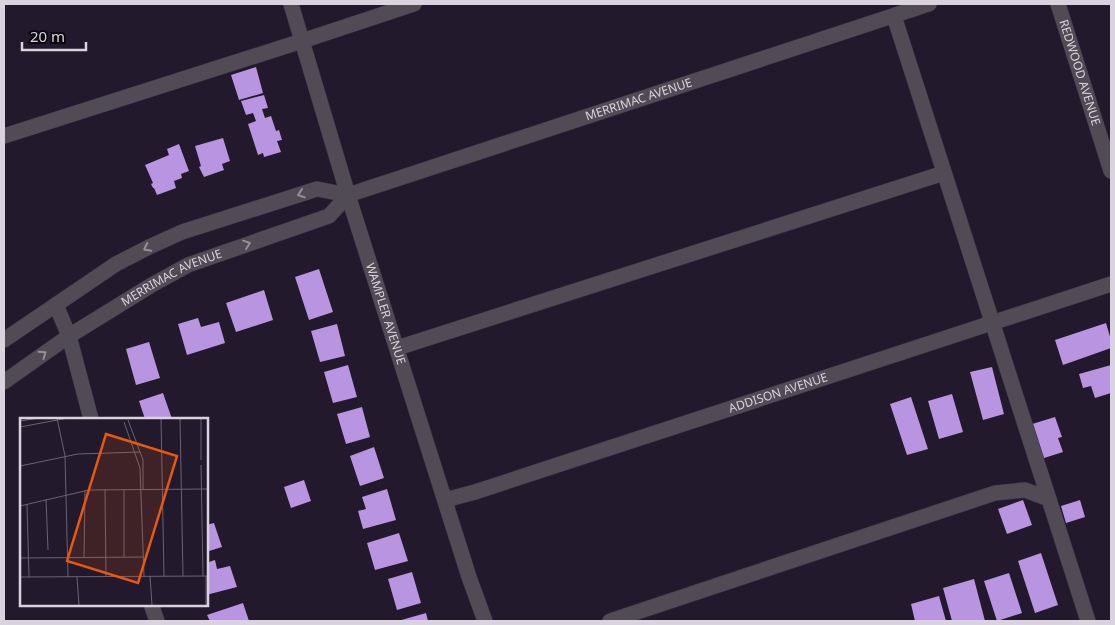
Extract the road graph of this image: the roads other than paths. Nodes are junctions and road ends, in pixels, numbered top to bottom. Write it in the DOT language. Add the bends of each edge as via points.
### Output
graph roads {
  1 [pos="291,4"];
  2 [pos="414,4"];
  3 [pos="929,4"];
  4 [pos="1058,4"];
  5 [pos="894,16"];
  6 [pos="302,41"];
  7 [pos="4,136"];
  8 [pos="1111,171"];
  9 [pos="944,173"];
  10 [pos="348,195"];
  11 [pos="1111,284"];
  12 [pos="56,305"];
  13 [pos="992,322"];
  14 [pos="69,336"];
  15 [pos="4,340"];
  16 [pos="397,348"];
  17 [pos="4,382"];
  18 [pos="91,418"];
  19 [pos="1049,499"];
  20 [pos="445,500"];
  21 [pos="151,605"];
  22 [pos="157,621"];
  23 [pos="485,621"];
  24 [pos="610,621"];
  25 [pos="1088,621"];
  1 -- 6 [label="street, WAMPLER AVENUE"];
  2 -- 6 [label="street"];
  3 -- 5 [label="street, MERRIMAC AVENUE"];
  4 -- 8 [label="street, REDWOOD AVENUE"];
  5 -- 9 [label="street"];
  5 -- 10 [label="street, MERRIMAC AVENUE"];
  6 -- 7 [label="street"];
  6 -- 10 [label="street, WAMPLER AVENUE"];
  9 -- 13 [label="street"];
  9 -- 16 [label="street"];
  10 -- 12 [label="street, MERRIMAC AVENUE, one-way" via="317,189 182,232 116,264"];
  14 -- 10 [label="street, MERRIMAC AVENUE, one-way" via="188,265 329,216"];
  10 -- 16 [label="street, WAMPLER AVENUE"];
  11 -- 13 [label="street, ADDISON AVENUE"];
  12 -- 14 [label="street"];
  12 -- 15 [label="street, MERRIMAC AVENUE"];
  13 -- 19 [label="street"];
  13 -- 20 [label="street, ADDISON AVENUE"];
  17 -- 14 [label="street, MERRIMAC AVENUE, one-way"];
  14 -- 18 [label="street"];
  16 -- 20 [label="street, WAMPLER AVENUE"];
  19 -- 24 [label="street" via="1025,490 994,493"];
  19 -- 25 [label="street"];
  20 -- 23 [label="street, WAMPLER AVENUE"];
  21 -- 22 [label="street"];
}
